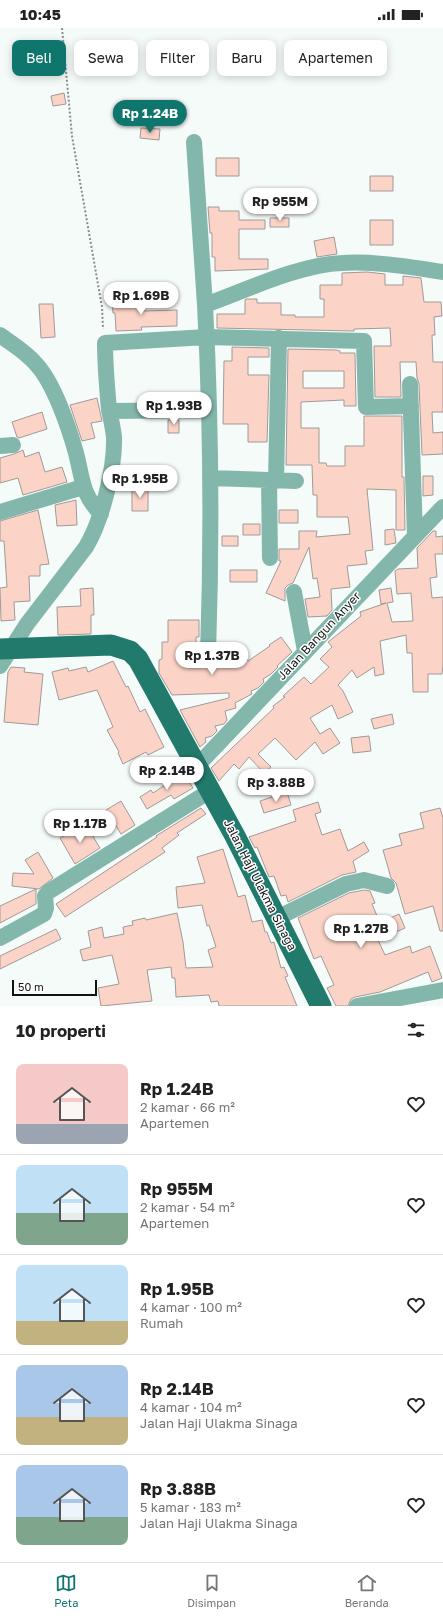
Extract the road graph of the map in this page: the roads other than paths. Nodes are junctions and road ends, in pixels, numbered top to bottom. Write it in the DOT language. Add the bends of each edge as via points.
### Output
graph roads {
  1 [pos="194,142"];
  2 [pos="443,272"];
  3 [pos="205,305"];
  4 [pos="0,335"];
  5 [pos="207,337"];
  6 [pos="279,338"];
  7 [pos="410,384"];
  8 [pos="411,406"];
  9 [pos="208,410"];
  10 [pos="110,411"];
  11 [pos="210,478"];
  12 [pos="273,480"];
  13 [pos="296,481"];
  14 [pos="83,487"];
  15 [pos="443,507"];
  16 [pos="0,512"];
  17 [pos="101,514"];
  18 [pos="415,536"];
  19 [pos="270,558"];
  20 [pos="294,592"];
  21 [pos="5,649"];
  22 [pos="305,651"];
  23 [pos="208,654"];
  24 [pos="0,666"];
  25 [pos="197,766"];
  26 [pos="210,791"];
  27 [pos="387,886"];
  28 [pos="277,918"];
  29 [pos="0,938"];
  30 [pos="443,990"];
  31 [pos="321,1006"];
  32 [pos="357,1006"];
  1 -- 3 [label="street"];
  2 -- 3 [label="street" via="397,265 342,262 320,265"];
  3 -- 5 [label="street"];
  4 -- 14 [label="street" via="37,364 47,379 71,437"];
  5 -- 6 [label="street"];
  5 -- 9 [label="street"];
  5 -- 10 [label="street" via="105,342 105,372"];
  6 -- 8 [label="street" via="364,341 366,407"];
  6 -- 12 [label="street"];
  7 -- 8 [label="street"];
  8 -- 18 [label="street"];
  9 -- 10 [label="street"];
  9 -- 11 [label="street"];
  10 -- 17 [label="street" via="114,437 113,459"];
  11 -- 12 [label="street"];
  11 -- 23 [label="street" via="211,570"];
  12 -- 13 [label="street"];
  12 -- 19 [label="street"];
  14 -- 16 [label="street"];
  14 -- 17 [label="street" via="89,500"];
  15 -- 18 [label="street, Jalan Bangun Anyer"];
  17 -- 21 [label="street" via="86,547"];
  18 -- 22 [label="street, Jalan Bangun Anyer"];
  20 -- 22 [label="street"];
  21 -- 24 [label="street"];
  21 -- 25 [label="main road, Jalan Haji Ulakma Sinaga" via="111,645 130,652 138,659"];
  22 -- 25 [label="street, Jalan Bangun Anyer"];
  25 -- 26 [label="main road, Jalan Haji Ulakma Sinaga"];
  26 -- 28 [label="main road, Jalan Haji Ulakma Sinaga"];
  26 -- 29 [label="street" via="48,892 45,896 44,914"];
  27 -- 28 [label="street" via="364,880 346,884"];
  28 -- 31 [label="main road, Jalan Haji Ulakma Sinaga"];
  30 -- 32 [label="street"];
}
